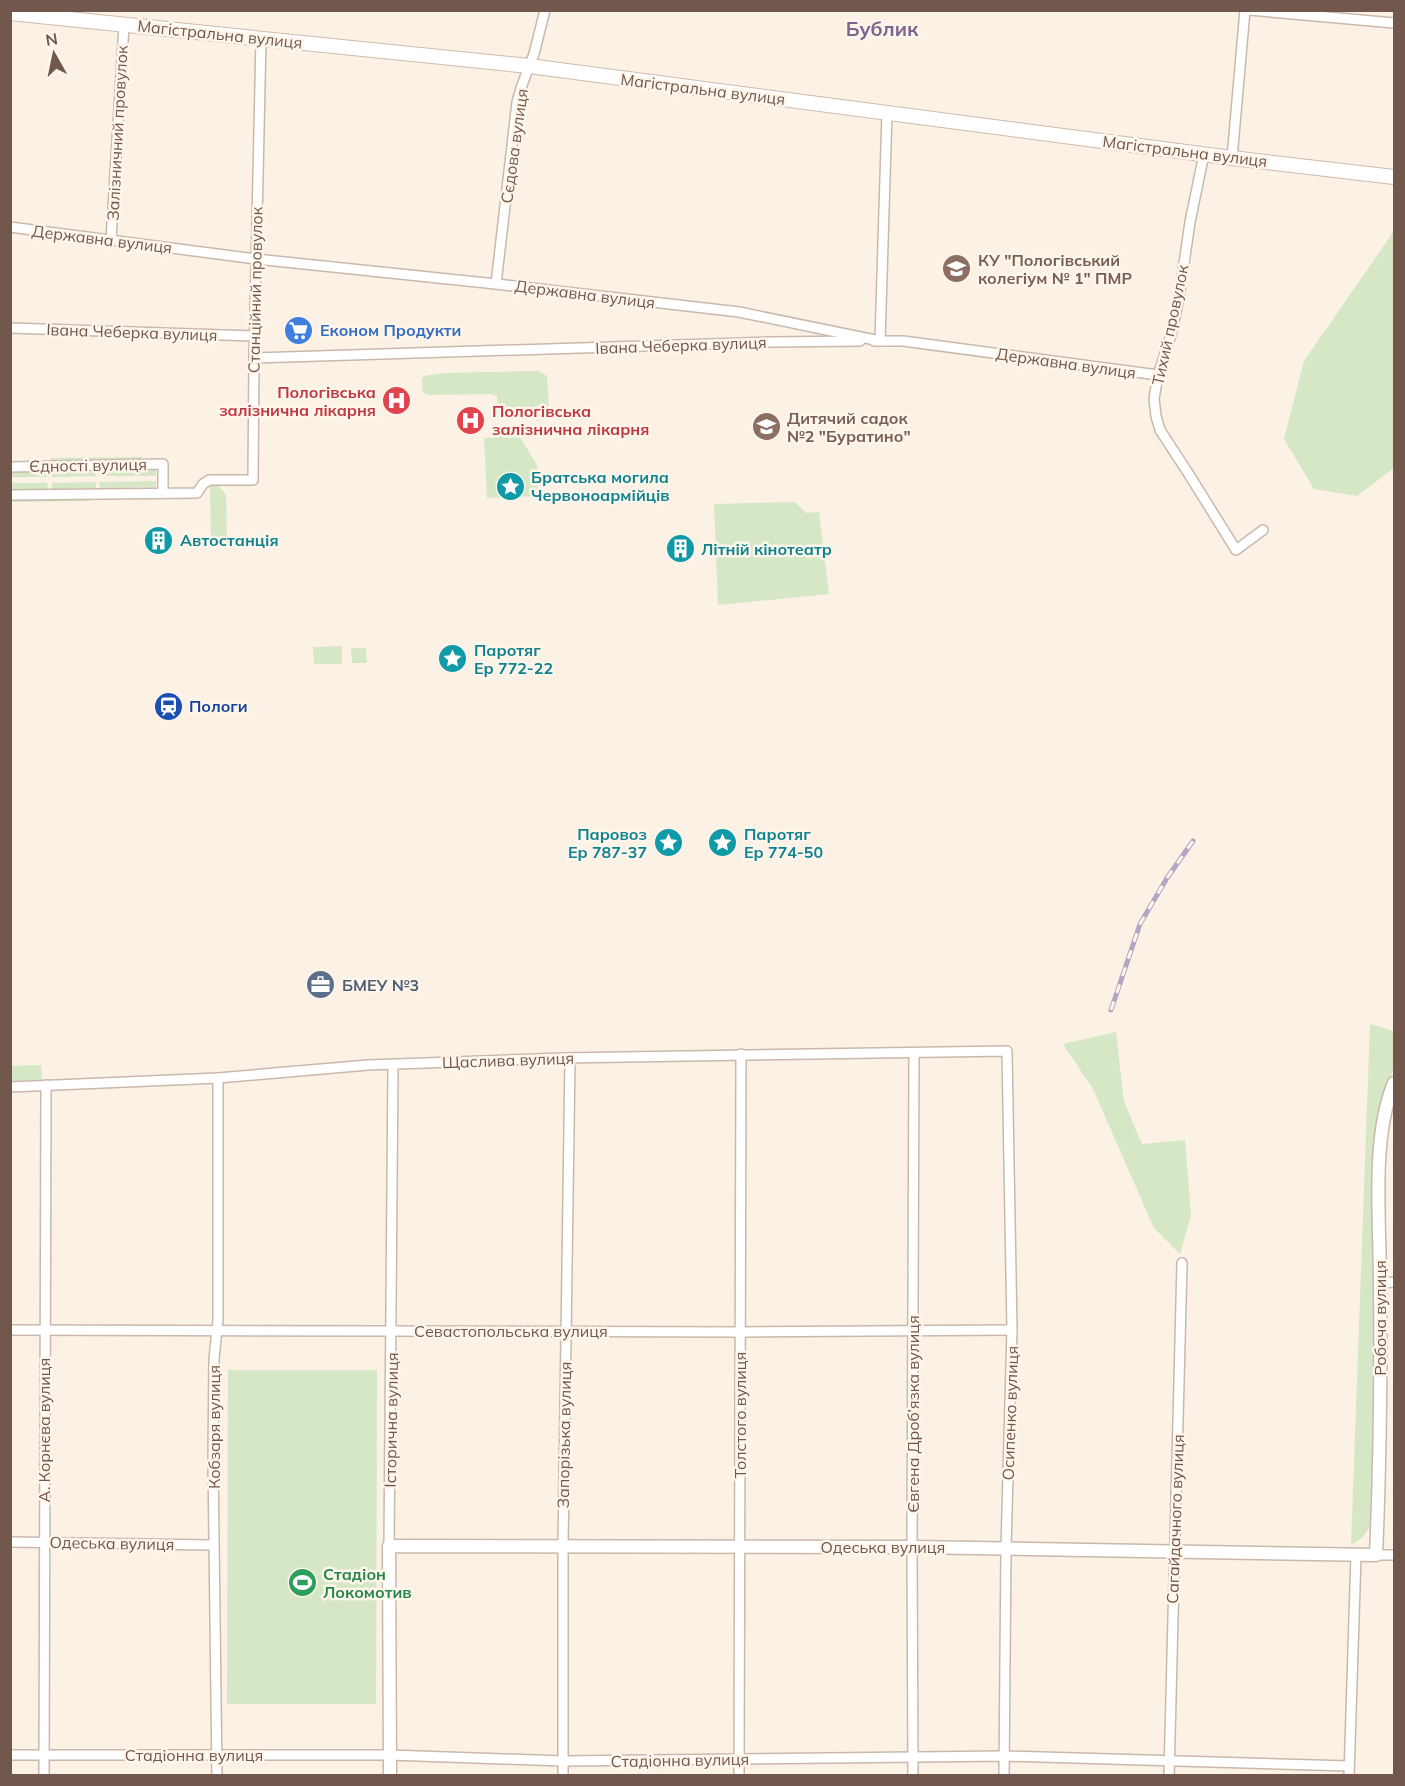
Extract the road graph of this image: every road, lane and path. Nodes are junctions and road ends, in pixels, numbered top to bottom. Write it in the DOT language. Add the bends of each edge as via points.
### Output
graph roads {
  1 [pos="545,10"];
  2 [pos="1247,10"];
  3 [pos="10,13"];
  4 [pos="1395,24"];
  5 [pos="124,25"];
  6 [pos="261,39"];
  7 [pos="529,66"];
  8 [pos="887,113"];
  9 [pos="1204,154"];
  10 [pos="1232,158"];
  11 [pos="1395,177"];
  12 [pos="10,227"];
  13 [pos="111,240"];
  14 [pos="256,259"];
  15 [pos="496,284"];
  16 [pos="10,328"];
  17 [pos="254,336"];
  18 [pos="880,341"];
  19 [pos="254,358"];
  20 [pos="1158,375"];
  21 [pos="10,467"];
  22 [pos="163,493"];
  23 [pos="10,495"];
  24 [pos="1263,530"];
  25 [pos="1007,1051"];
  26 [pos="914,1053"];
  27 [pos="741,1054"];
  28 [pos="570,1058"];
  29 [pos="393,1065"];
  30 [pos="218,1078"];
  31 [pos="1395,1083"];
  32 [pos="46,1085"];
  33 [pos="10,1087"];
  34 [pos="1182,1263"];
  35 [pos="1395,1282"];
  36 [pos="1380,1283"];
  37 [pos="10,1330"];
  38 [pos="44,1330"];
  39 [pos="217,1330"];
  40 [pos="914,1330"];
  41 [pos="1012,1330"];
  42 [pos="391,1331"];
  43 [pos="565,1331"];
  44 [pos="740,1332"];
  45 [pos="44,1541"];
  46 [pos="10,1542"];
  47 [pos="213,1545"];
  48 [pos="389,1546"];
  49 [pos="563,1546"];
  50 [pos="739,1547"];
  51 [pos="912,1547"];
  52 [pos="1006,1548"];
  53 [pos="1175,1552"];
  54 [pos="1356,1555"];
  55 [pos="1376,1555"];
  56 [pos="1395,1555"];
  57 [pos="10,1755"];
  58 [pos="218,1755"];
  59 [pos="390,1755"];
  60 [pos="44,1756"];
  61 [pos="913,1756"];
  62 [pos="1004,1756"];
  63 [pos="739,1759"];
  64 [pos="1169,1760"];
  65 [pos="564,1761"];
  66 [pos="1349,1771"];
  67 [pos="44,1776"];
  68 [pos="217,1776"];
  69 [pos="390,1776"];
  70 [pos="563,1776"];
  71 [pos="739,1776"];
  72 [pos="913,1776"];
  73 [pos="1004,1776"];
  74 [pos="1168,1776"];
  1 -- 7 [label="street, Сєдова вулиця"];
  2 -- 4 [label="street"];
  2 -- 10 [label="street"];
  3 -- 5 [label="main road, Магістральна вулиця"];
  5 -- 6 [label="main road, Магістральна вулиця"];
  5 -- 13 [label="street, Залізничний провулок"];
  6 -- 7 [label="main road, Магістральна вулиця"];
  6 -- 14 [label="street, Станційний провулок"];
  7 -- 8 [label="main road, Магістральна вулиця"];
  7 -- 15 [label="street, Сєдова вулиця" via="517,102"];
  8 -- 9 [label="main road, Магістральна вулиця"];
  8 -- 18 [label="street"];
  9 -- 10 [label="main road, Магістральна вулиця"];
  9 -- 20 [label="street, Тихий провулок" via="1179,298"];
  10 -- 11 [label="main road, Магістральна вулиця"];
  12 -- 13 [label="street, Державна вулиця"];
  13 -- 14 [label="street, Державна вулиця"];
  14 -- 15 [label="street, Державна вулиця"];
  14 -- 17 [label="street, Станційний провулок"];
  15 -- 18 [label="street, Державна вулиця" via="739,312"];
  16 -- 17 [label="street, Івана Чеберка вулиця"];
  17 -- 19 [label="street, Станційний провулок"];
  18 -- 19 [label="street, Івана Чеберка вулиця"];
  18 -- 20 [label="street, Державна вулиця"];
  19 -- 22 [label="street, Станційний провулок" via="253,480 209,480 197,493"];
  20 -- 24 [label="street, Тихий провулок" via="1154,399 1160,430 1236,549"];
  21 -- 22 [label="street, Єдності вулиця" via="163,464"];
  22 -- 23 [label="street, Єдності вулиця"];
  25 -- 26 [label="street, Щаслива вулиця"];
  25 -- 41 [label="street, Осипенко вулиця"];
  26 -- 27 [label="street, Щаслива вулиця"];
  26 -- 40 [label="street, Євгена Дроб’язка вулиця"];
  27 -- 28 [label="street, Щаслива вулиця"];
  27 -- 44 [label="street, Толстого вулиця"];
  28 -- 29 [label="street, Щаслива вулиця"];
  28 -- 43 [label="street, Запорізька вулиця"];
  29 -- 30 [label="street, Щаслива вулиця"];
  29 -- 42 [label="street, Історична вулиця"];
  30 -- 32 [label="street, Щаслива вулиця"];
  30 -- 39 [label="street, Кобзаря вулиця"];
  31 -- 36 [label="street, Робоча вулиця" via="1385,1110 1381,1142"];
  32 -- 33 [label="street, Щаслива вулиця"];
  32 -- 38 [label="street, А. Корнєва вулиця"];
  34 -- 53 [label="street, Сагайдачного вулиця"];
  35 -- 36 [label="street"];
  36 -- 55 [label="street, Робоча вулиця"];
  37 -- 38 [label="street, Севастопольська вулиця"];
  38 -- 39 [label="street, Севастопольська вулиця"];
  38 -- 45 [label="street, А. Корнєва вулиця"];
  39 -- 42 [label="street, Севастопольська вулиця"];
  39 -- 47 [label="street, Кобзаря вулиця"];
  40 -- 41 [label="street, Севастопольська вулиця"];
  40 -- 44 [label="street, Севастопольська вулиця"];
  40 -- 51 [label="street, Євгена Дроб’язка вулиця"];
  41 -- 52 [label="street, Осипенко вулиця"];
  42 -- 43 [label="street, Севастопольська вулиця"];
  42 -- 48 [label="street, Історична вулиця"];
  43 -- 44 [label="street, Севастопольська вулиця"];
  43 -- 49 [label="street, Запорізька вулиця"];
  44 -- 50 [label="street, Толстого вулиця"];
  45 -- 46 [label="street, Одеська вулиця"];
  45 -- 47 [label="street, Одеська вулиця"];
  45 -- 60 [label="street, А. Корнєва вулиця"];
  47 -- 58 [label="street, Кобзаря вулиця"];
  48 -- 49 [label="street, Одеська вулиця"];
  48 -- 59 [label="street, Історична вулиця"];
  49 -- 50 [label="street, Одеська вулиця"];
  49 -- 65 [label="street, Запорізька вулиця"];
  50 -- 51 [label="street, Одеська вулиця"];
  50 -- 63 [label="street, Толстого вулиця"];
  51 -- 52 [label="street, Одеська вулиця"];
  51 -- 61 [label="street, Євгена Дроб’язка вулиця"];
  52 -- 53 [label="street, Одеська вулиця"];
  52 -- 62 [label="street, Осипенко вулиця"];
  53 -- 54 [label="street, Одеська вулиця"];
  53 -- 64 [label="street, Сагайдачного вулиця"];
  54 -- 55 [label="street, Одеська вулиця"];
  54 -- 66 [label="street"];
  55 -- 56 [label="street"];
  57 -- 60 [label="street, Стадіонна вулиця"];
  58 -- 59 [label="street, Стадіонна вулиця"];
  58 -- 60 [label="street, Стадіонна вулиця"];
  58 -- 68 [label="street, Кобзаря вулиця"];
  59 -- 65 [label="street, Стадіонна вулиця"];
  59 -- 69 [label="street, Історична вулиця"];
  60 -- 67 [label="street, А. Корнєва вулиця"];
  61 -- 62 [label="street, Стадіонна вулиця"];
  61 -- 63 [label="street, Стадіонна вулиця"];
  61 -- 72 [label="street, Євгена Дроб’язка вулиця"];
  62 -- 64 [label="street, Стадіонна вулиця"];
  62 -- 73 [label="street, Осипенко вулиця"];
  63 -- 65 [label="street, Стадіонна вулиця"];
  63 -- 71 [label="street, Толстого вулиця"];
  64 -- 66 [label="street, Стадіонна вулиця"];
  64 -- 74 [label="street, Сагайдачного вулиця"];
  65 -- 70 [label="street, Запорізька вулиця"];
}
